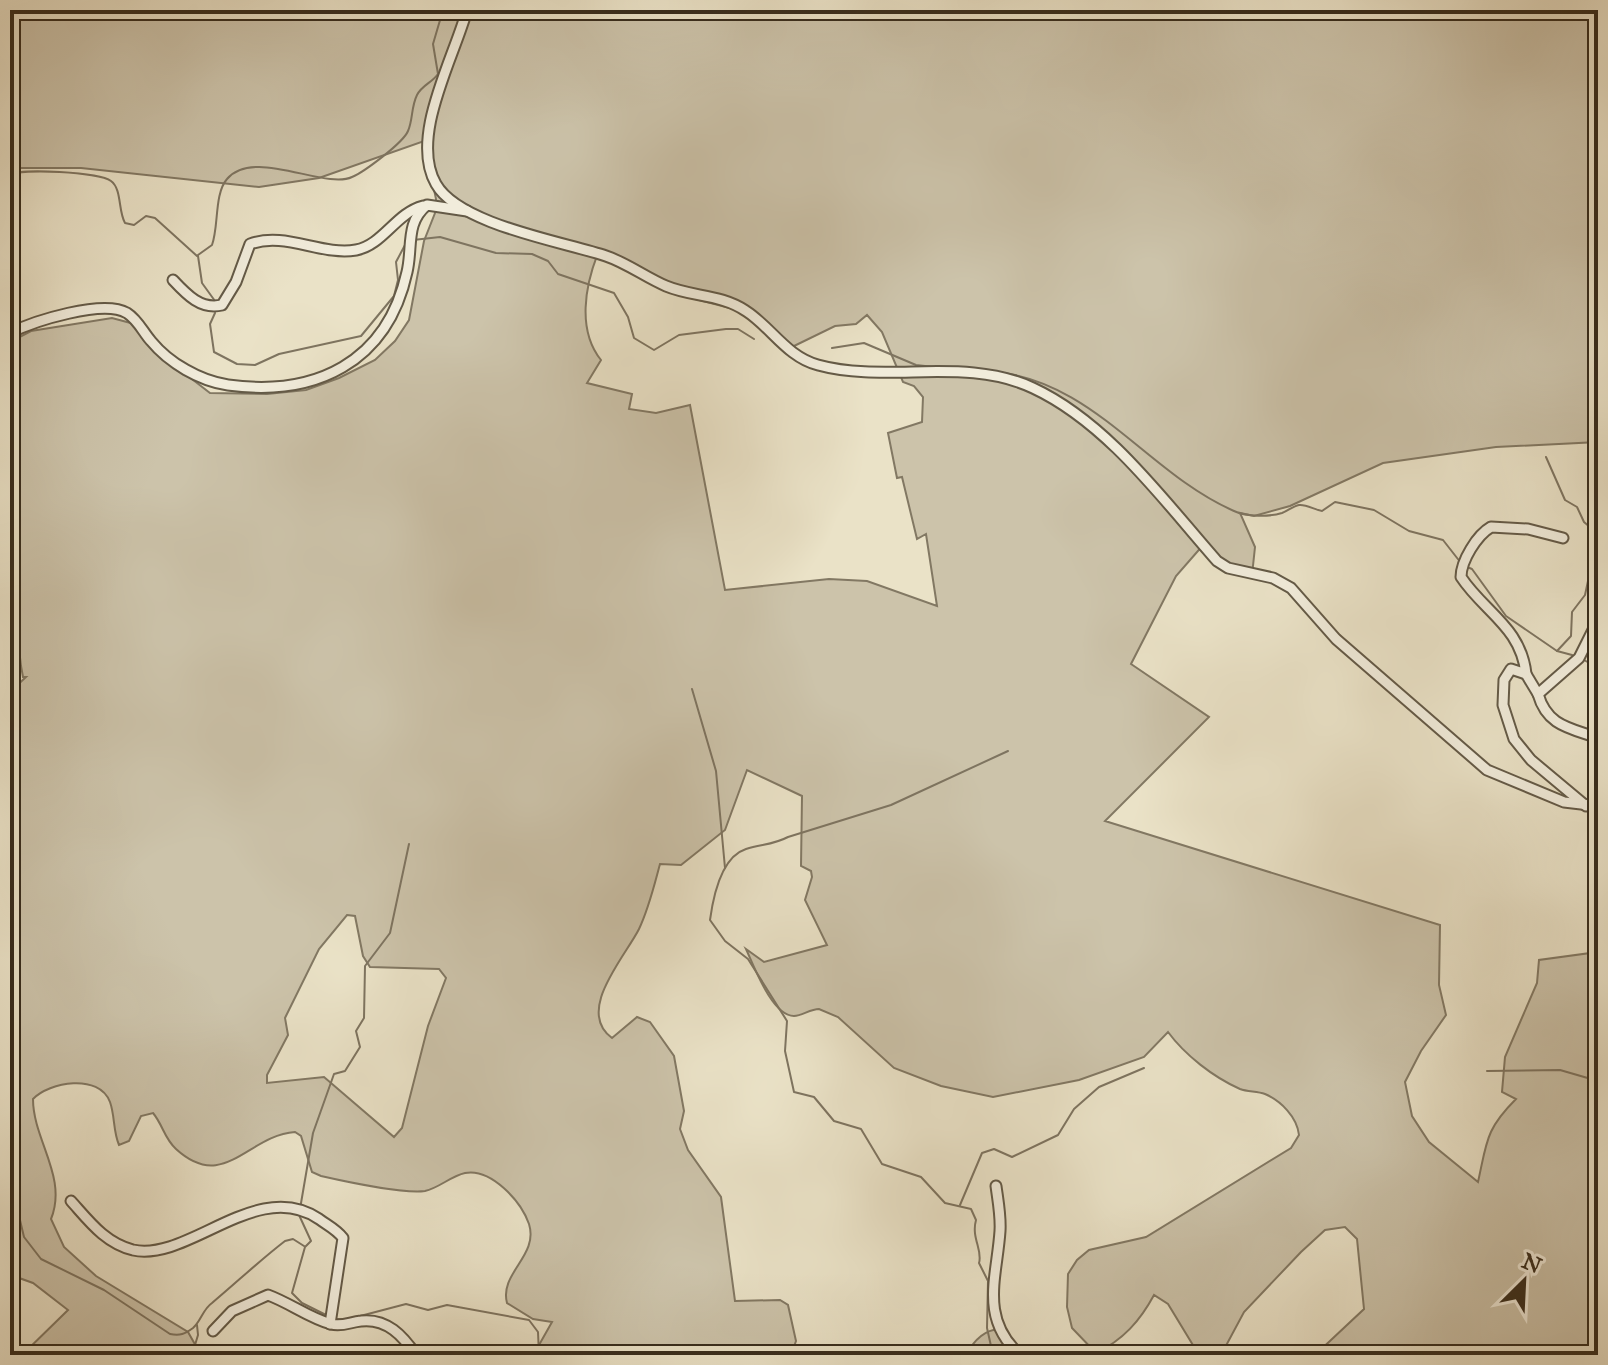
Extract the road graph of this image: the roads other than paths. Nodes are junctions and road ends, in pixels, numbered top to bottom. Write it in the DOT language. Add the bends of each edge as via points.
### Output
graph roads {
  1 [pos="467,10"];
  2 [pos="427,205"];
  3 [pos="471,211"];
  4 [pos="173,280"];
  5 [pos="10,333"];
  6 [pos="1563,538"];
  7 [pos="1598,620"];
  8 [pos="1526,674"];
  9 [pos="1538,694"];
  10 [pos="1598,738"];
  11 [pos="1586,806"];
  12 [pos="1598,806"];
  13 [pos="996,1186"];
  14 [pos="71,1201"];
  15 [pos="330,1324"];
  16 [pos="213,1331"];
  17 [pos="416,1355"];
  18 [pos="1020,1355"];
  1 -- 3 [label="street" via="431,116 427,152 441,192"];
  2 -- 3 [label="street"];
  2 -- 4 [label="street" via="404,214 358,250 276,241 250,244 222,305 199,303"];
  2 -- 5 [label="street" via="412,223 408,268 387,323 338,372 308,384 270,390 195,374 169,358 135,319 118,309 63,315"];
  3 -- 11 [label="street" via="531,236 607,256 678,290 733,303 807,362 856,372 980,374 1046,395 1105,440 1217,561 1291,588 1345,647 1487,770"];
  6 -- 8 [label="street" via="1491,527 1460,572 1467,587 1515,635"];
  7 -- 9 [label="street" via="1579,658"];
  8 -- 9 [label="street"];
  8 -- 11 [label="street" via="1511,669 1507,673 1506,722 1522,751"];
  9 -- 10 [label="street" via="1546,713 1559,725"];
  11 -- 12 [label="street"];
  13 -- 18 [label="street" via="1000,1227 995,1317 1003,1338"];
  14 -- 15 [label="street" via="104,1236 141,1251 274,1208 306,1210 343,1238"];
  15 -- 16 [label="street" via="268,1295 232,1311"];
  15 -- 17 [label="street" via="385,1325 402,1335"];
}
